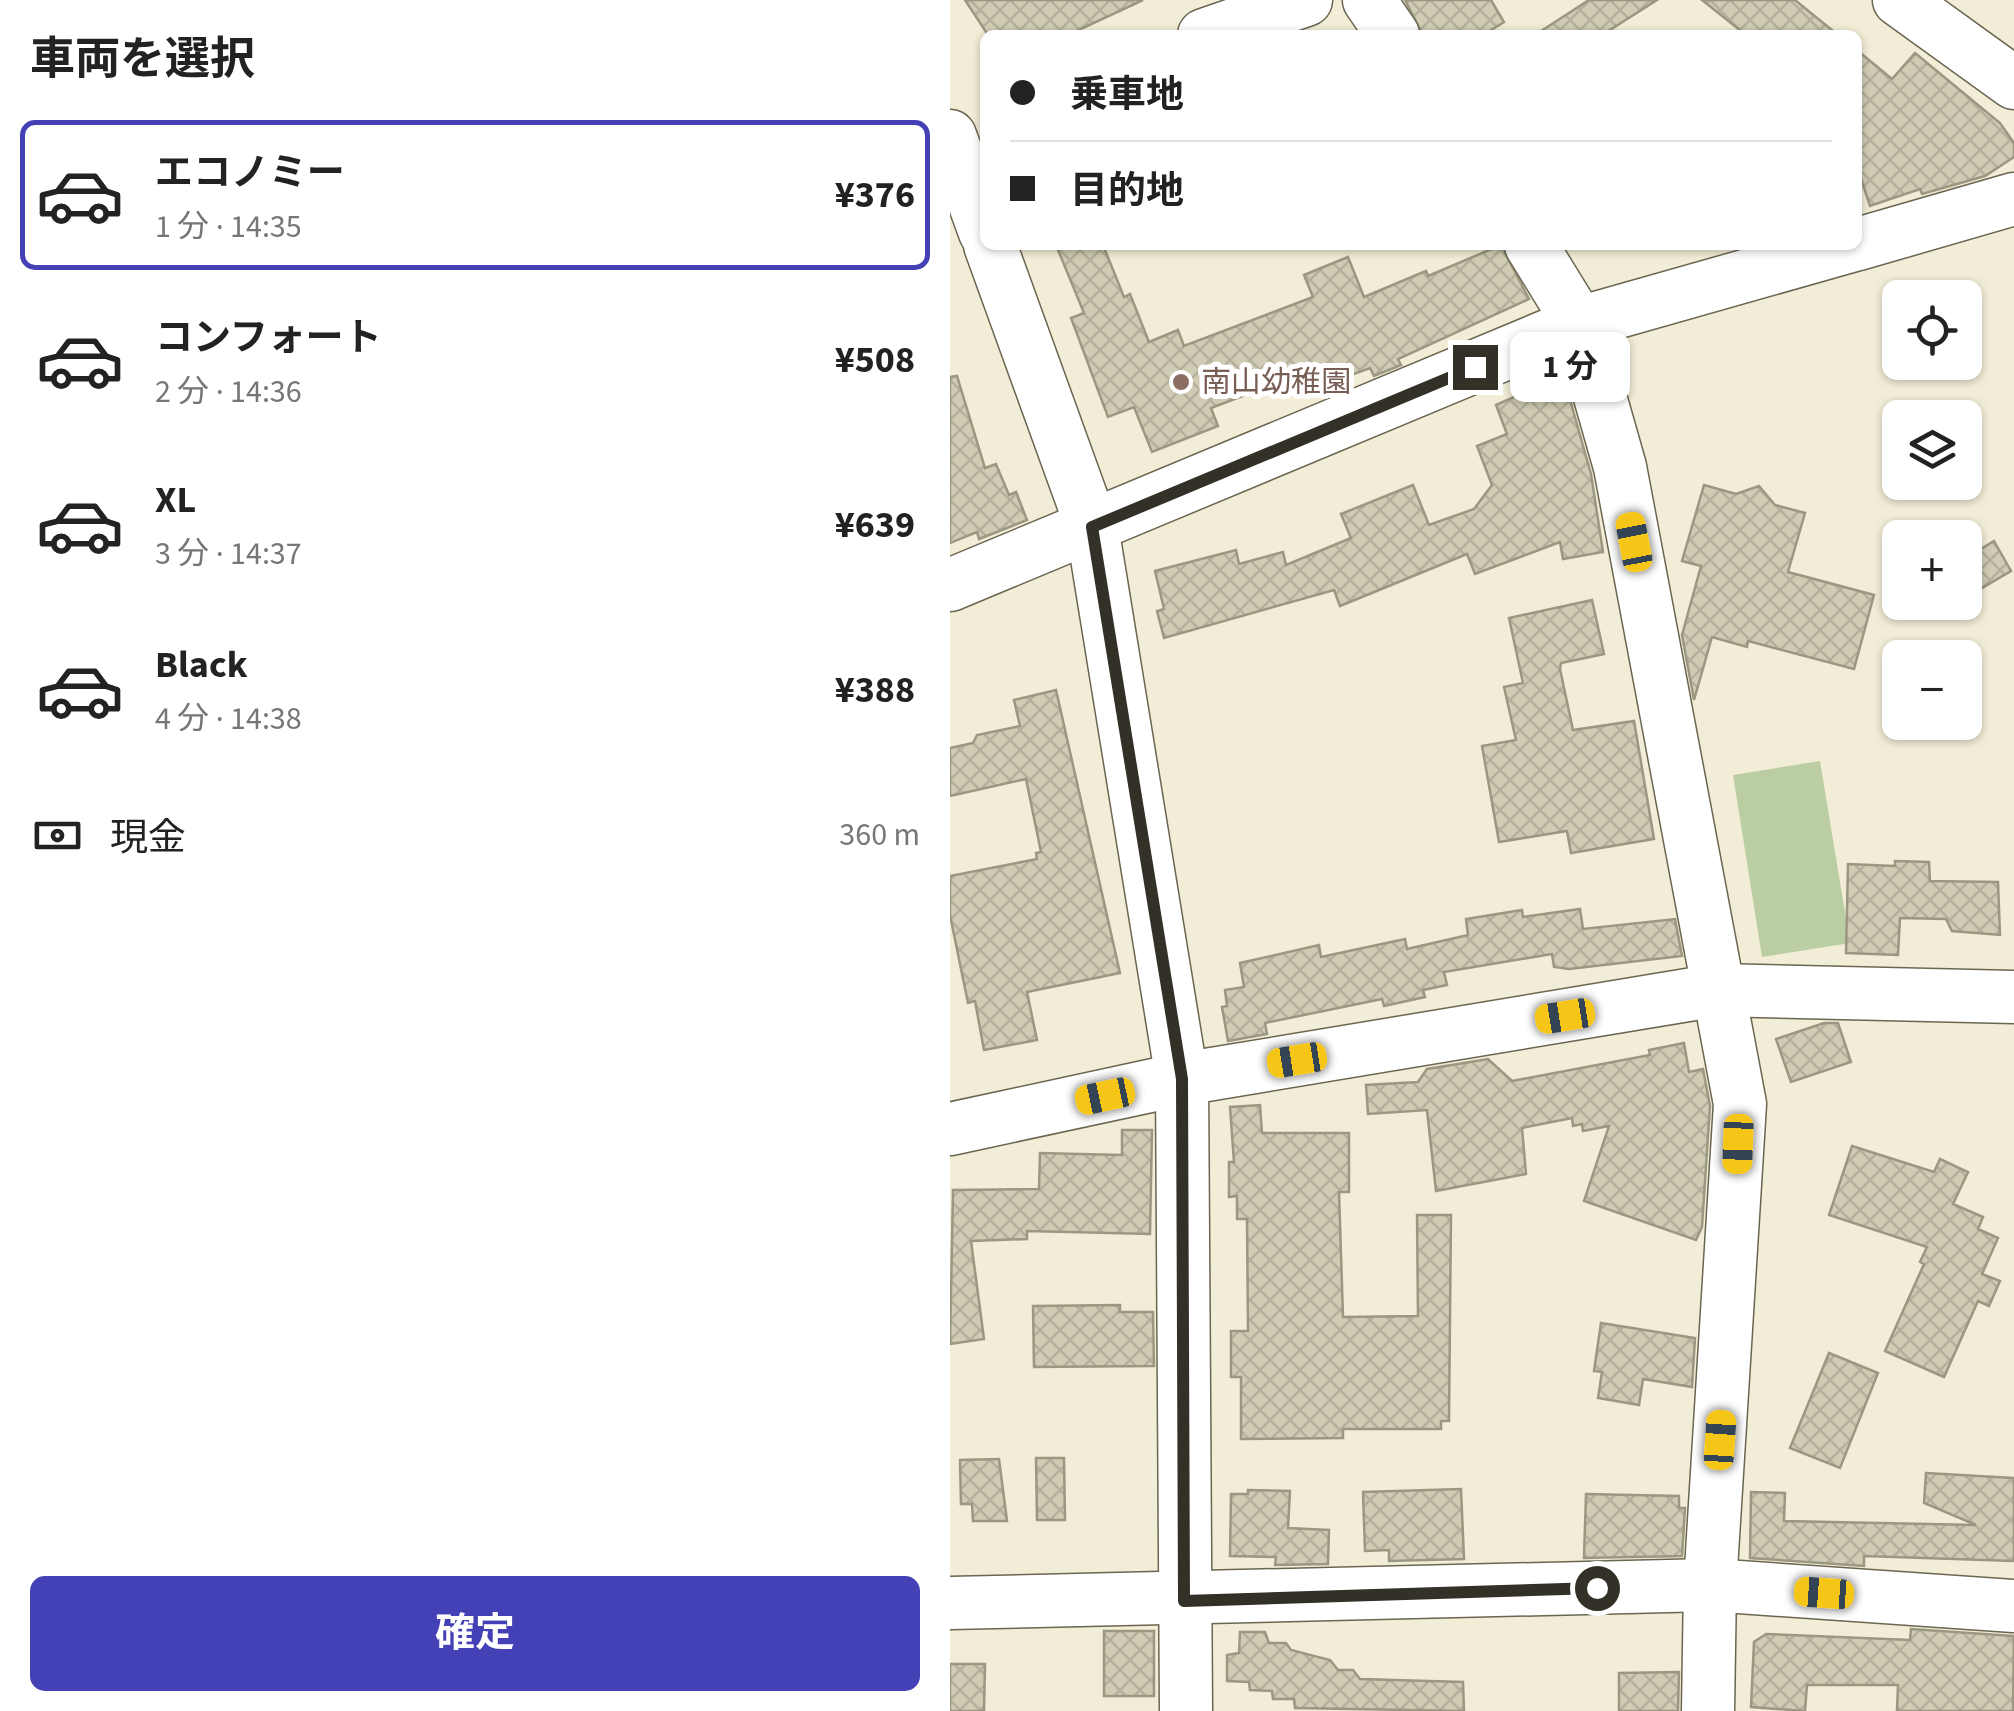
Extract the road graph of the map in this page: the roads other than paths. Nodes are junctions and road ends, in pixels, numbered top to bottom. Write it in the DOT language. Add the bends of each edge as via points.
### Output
graph roads {
  1 [pos="1306,0"];
  2 [pos="1369,0"];
  3 [pos="1899,0"];
  4 [pos="1219,30"];
  5 [pos="1389,30"];
  6 [pos="2014,82"];
  7 [pos="980,112"];
  8 [pos="950,122"];
  9 [pos="950,136"];
  10 [pos="2014,200"];
  11 [pos="980,218"];
  12 [pos="1862,242"];
  13 [pos="992,250"];
  14 [pos="1534,250"];
  15 [pos="1835,250"];
  16 [pos="1579,324"];
  17 [pos="1092,527"];
  18 [pos="950,585"];
  19 [pos="1718,990"];
  20 [pos="2014,998"];
  21 [pos="1182,1079"];
  22 [pos="950,1129"];
  23 [pos="1710,1585"];
  24 [pos="1184,1601"];
  25 [pos="950,1603"];
  26 [pos="2014,1606"];
  27 [pos="1186,1711"];
  28 [pos="1708,1711"];
  1 -- 4 [label="street"];
  2 -- 5 [label="street"];
  3 -- 6 [label="street"];
  7 -- 8 [label="street"];
  9 -- 11 [label="street"];
  10 -- 12 [label="street"];
  13 -- 17 [label="street"];
  14 -- 16 [label="street"];
  15 -- 16 [label="street"];
  16 -- 17 [label="street"];
  16 -- 19 [label="street" via="1620,467"];
  17 -- 18 [label="street"];
  17 -- 21 [label="street"];
  19 -- 20 [label="street"];
  19 -- 21 [label="street"];
  19 -- 23 [label="street" via="1740,1104"];
  21 -- 22 [label="street"];
  21 -- 24 [label="street"];
  23 -- 24 [label="street"];
  23 -- 26 [label="street"];
  23 -- 28 [label="street"];
  24 -- 25 [label="street"];
  24 -- 27 [label="street"];
}
